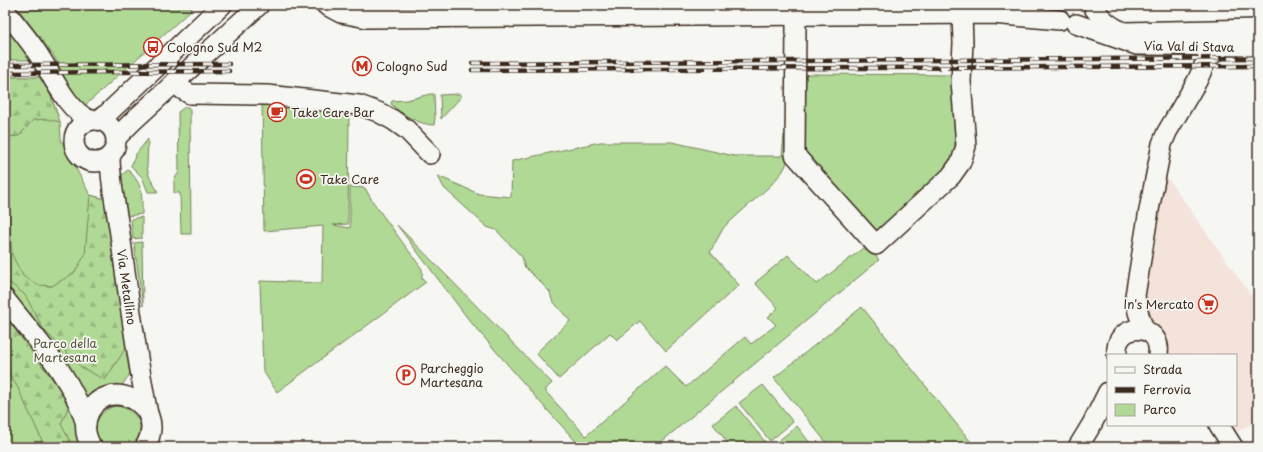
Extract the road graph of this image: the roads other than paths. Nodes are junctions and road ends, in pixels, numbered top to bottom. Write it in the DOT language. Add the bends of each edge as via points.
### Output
graph roads {
  1 [pos="222,5"];
  2 [pos="259,5"];
  3 [pos="326,5"];
  4 [pos="1039,5"];
  5 [pos="1094,7"];
  6 [pos="5,10"];
  7 [pos="614,11"];
  8 [pos="962,14"];
  9 [pos="992,14"];
  10 [pos="795,15"];
  11 [pos="1063,17"];
  12 [pos="1258,29"];
  13 [pos="1222,46"];
  14 [pos="1258,46"];
  15 [pos="52,77"];
  16 [pos="175,82"];
  17 [pos="94,120"];
  18 [pos="74,137"];
  19 [pos="113,147"];
  20 [pos="430,154"];
  21 [pos="88,161"];
  22 [pos="116,213"];
  23 [pos="5,299"];
  24 [pos="1136,331"];
  25 [pos="1161,352"];
  26 [pos="1117,354"];
  27 [pos="137,361"];
  28 [pos="64,376"];
  29 [pos="1107,394"];
  30 [pos="112,396"];
  31 [pos="86,424"];
  32 [pos="1220,426"];
  33 [pos="148,431"];
  34 [pos="92,447"];
  35 [pos="163,447"];
  36 [pos="1078,447"];
  37 [pos="1233,447"];
  1 -- 17 [label="street" via="114,108"];
  2 -- 16 [label="street"];
  3 -- 7 [label="street" via="341,13 367,18"];
  4 -- 9 [label="street" via="1024,11"];
  5 -- 11 [label="street" via="1086,21"];
  5 -- 12 [label="street, Via Val di Stava" via="1108,24 1124,32"];
  6 -- 15 [label="street" via="37,52"];
  7 -- 10 [label="street"];
  8 -- 9 [label="street"];
  8 -- 10 [label="street"];
  8 -- 10 [label="street" via="961,81 966,146 961,162 952,176 876,245 795,155"];
  9 -- 11 [label="street, Via Val di Stava"];
  11 -- 13 [label="street, Via Val di Stava" via="1137,45"];
  13 -- 14 [label="street, Via Val di Stava"];
  13 -- 24 [label="street" via="1207,58 1197,82 1162,144 1135,296 1138,312"];
  15 -- 17 [label="street" via="77,112"];
  15 -- 18 [label="street"];
  16 -- 19 [label="street" via="124,129"];
  16 -- 20 [label="street" via="190,94 267,96 358,105 393,120 407,130"];
  17 -- 18 [label="street" via="79,126"];
  17 -- 19 [label="street" via="106,123 110,127"];
  18 -- 21 [label="street" via="77,152"];
  19 -- 21 [label="street" via="99,162"];
  19 -- 22 [label="street, Via Metallino" via="110,171"];
  21 -- 22 [label="street, Via Metallino"];
  22 -- 27 [label="street, Via Metallino"];
  23 -- 28 [label="street"];
  24 -- 25 [label="street" via="1150,333"];
  24 -- 26 [label="street" via="1122,336 1118,342"];
  27 -- 30 [label="street" via="131,376"];
  27 -- 33 [label="street, Via Metallino"];
  28 -- 30 [label="street" via="89,393"];
  28 -- 31 [label="street" via="77,399"];
  29 -- 36 [label="street"];
  30 -- 31 [label="street" via="99,401 91,409"];
  30 -- 33 [label="street" via="132,398 141,404"];
  31 -- 34 [label="street" via="86,435"];
  32 -- 37 [label="street"];
  33 -- 35 [label="street"];
}
